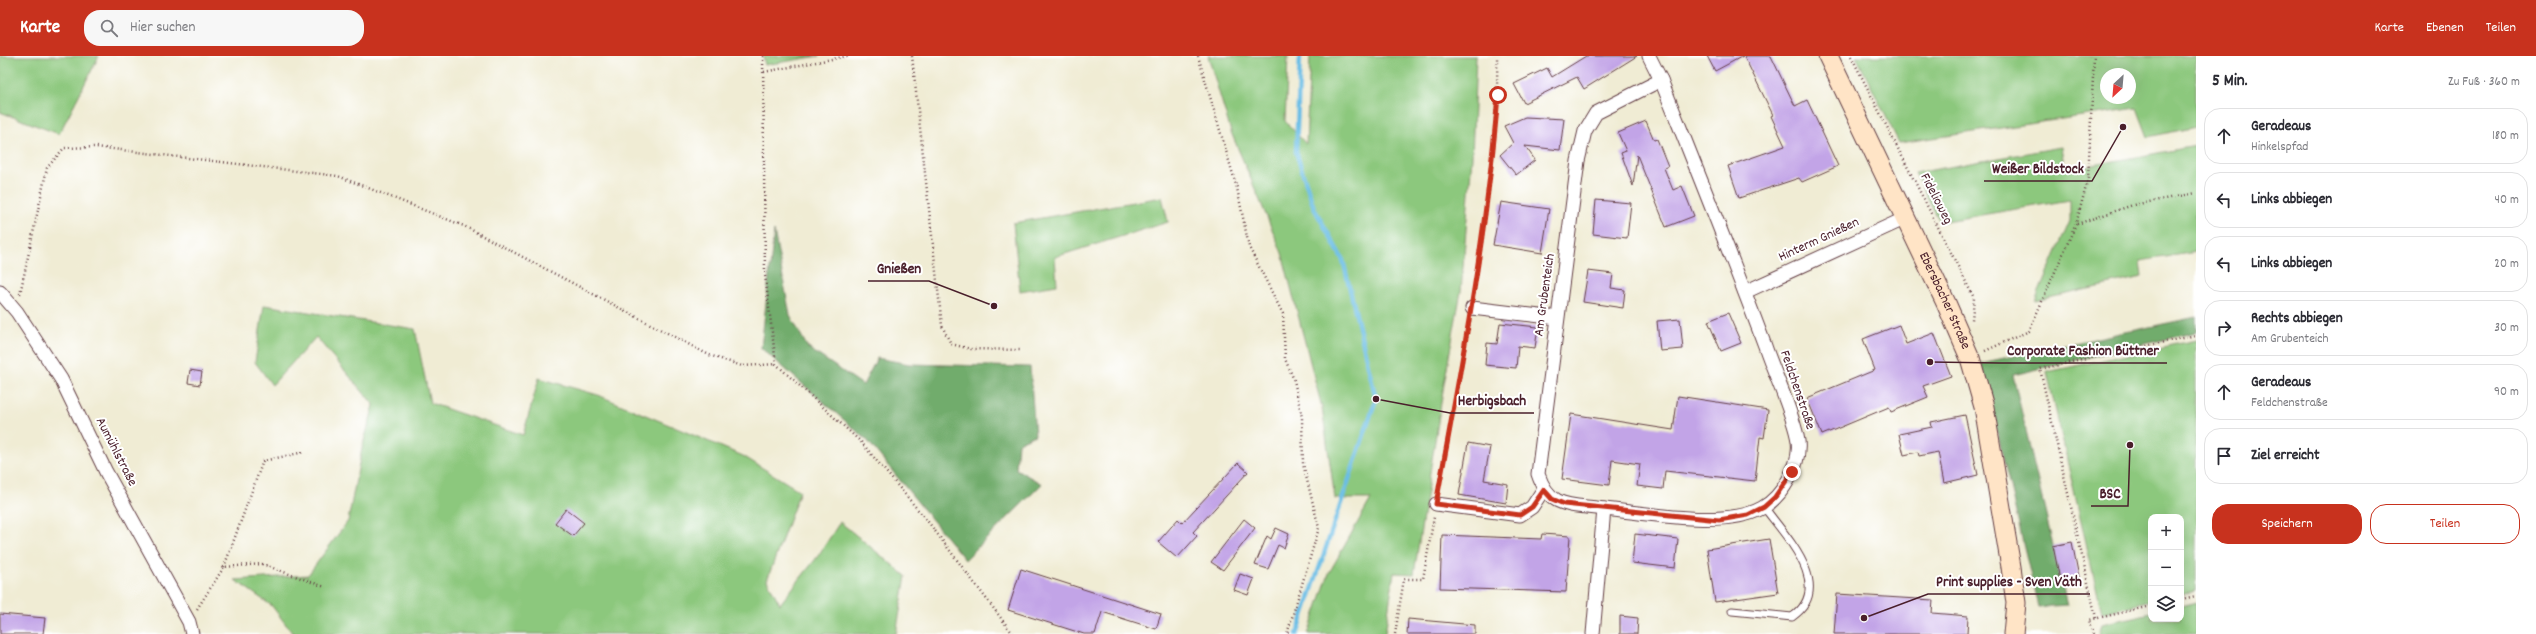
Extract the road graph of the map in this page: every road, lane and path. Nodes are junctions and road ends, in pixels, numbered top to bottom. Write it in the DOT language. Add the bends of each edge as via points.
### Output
graph roads {
  1 [pos="763,56"];
  2 [pos="848,56"];
  3 [pos="912,56"];
  4 [pos="1198,56"];
  5 [pos="1497,56"];
  6 [pos="1649,56"];
  7 [pos="1828,56"];
  8 [pos="1851,56"];
  9 [pos="2094,56"];
  10 [pos="764,72"];
  11 [pos="1661,80"];
  12 [pos="2196,193"];
  13 [pos="1906,218"];
  14 [pos="2076,224"];
  15 [pos="0,292"];
  16 [pos="1745,292"];
  17 [pos="1472,308"];
  18 [pos="17,312"];
  19 [pos="1557,318"];
  20 [pos="1972,328"];
  21 [pos="2196,335"];
  22 [pos="1992,348"];
  23 [pos="1020,350"];
  24 [pos="776,364"];
  25 [pos="304,452"];
  26 [pos="1544,490"];
  27 [pos="1436,504"];
  28 [pos="1764,507"];
  29 [pos="1604,509"];
  30 [pos="224,567"];
  31 [pos="325,587"];
  32 [pos="2196,596"];
  33 [pos="2184,598"];
  34 [pos="2148,607"];
  35 [pos="1732,611"];
  36 [pos="2096,618"];
  37 [pos="190,628"];
  38 [pos="1013,634"];
  39 [pos="1287,634"];
  40 [pos="1395,634"];
  41 [pos="1593,634"];
  42 [pos="2013,634"];
  43 [pos="2093,634"];
  1 -- 10 [label="path"];
  2 -- 10 [label="path"];
  3 -- 23 [label="path" via="942,326 951,344 971,349"];
  4 -- 39 [label="path" via="1238,188 1249,247 1283,314 1285,359 1294,380 1302,418 1303,464 1320,528"];
  5 -- 17 [label="path" via="1498,95 1492,163"];
  6 -- 11 [label="street, Feldchenstraße"];
  7 -- 13 [label="street, Ebersbacher Straße"];
  8 -- 20 [label="path, Fidelioweg" via="1974,298"];
  9 -- 14 [label="path" via="2088,179"];
  10 -- 24 [label="path" via="765,275"];
  11 -- 16 [label="street, Feldchenstraße"];
  11 -- 19 [label="street, Am Grubenteich" via="1596,113 1585,131 1578,161"];
  12 -- 14 [label="path" via="2133,205"];
  13 -- 16 [label="street, Hinterm Gnießen"];
  13 -- 42 [label="street, Ebersbacher Straße" via="1970,358 1984,407 2016,603"];
  14 -- 22 [label="path" via="2029,331"];
  15 -- 18 [label="street, Aumühlstraße"];
  16 -- 28 [label="street, Feldchenstraße" via="1798,442 1792,472 1780,492"];
  17 -- 19 [label="street"];
  17 -- 27 [label="path"];
  18 -- 24 [label="path" via="47,168 64,148 96,147 338,176 464,226 709,354 742,366"];
  18 -- 37 [label="street, Aumühlstraße" via="61,379 106,472"];
  19 -- 26 [label="street, Am Grubenteich" via="1538,464"];
  21 -- 36 [label="path" via="2040,369"];
  24 -- 38 [label="path" via="861,442 929,523"];
  25 -- 30 [label="path" via="263,461"];
  26 -- 27 [label="street" via="1532,507 1520,515"];
  26 -- 29 [label="street" via="1552,499 1564,504"];
  27 -- 40 [label="path" via="1423,579 1404,578"];
  28 -- 29 [label="street, Feldchenstraße" via="1748,515 1719,520"];
  28 -- 35 [label="lane" via="1804,564 1809,577 1810,597 1806,606 1792,617"];
  29 -- 41 [label="street"];
  30 -- 31 [label="path" via="262,564"];
  30 -- 37 [label="path"];
  32 -- 33 [label="path"];
  34 -- 36 [label="path"];
  36 -- 43 [label="path" via="2089,620"];
}
